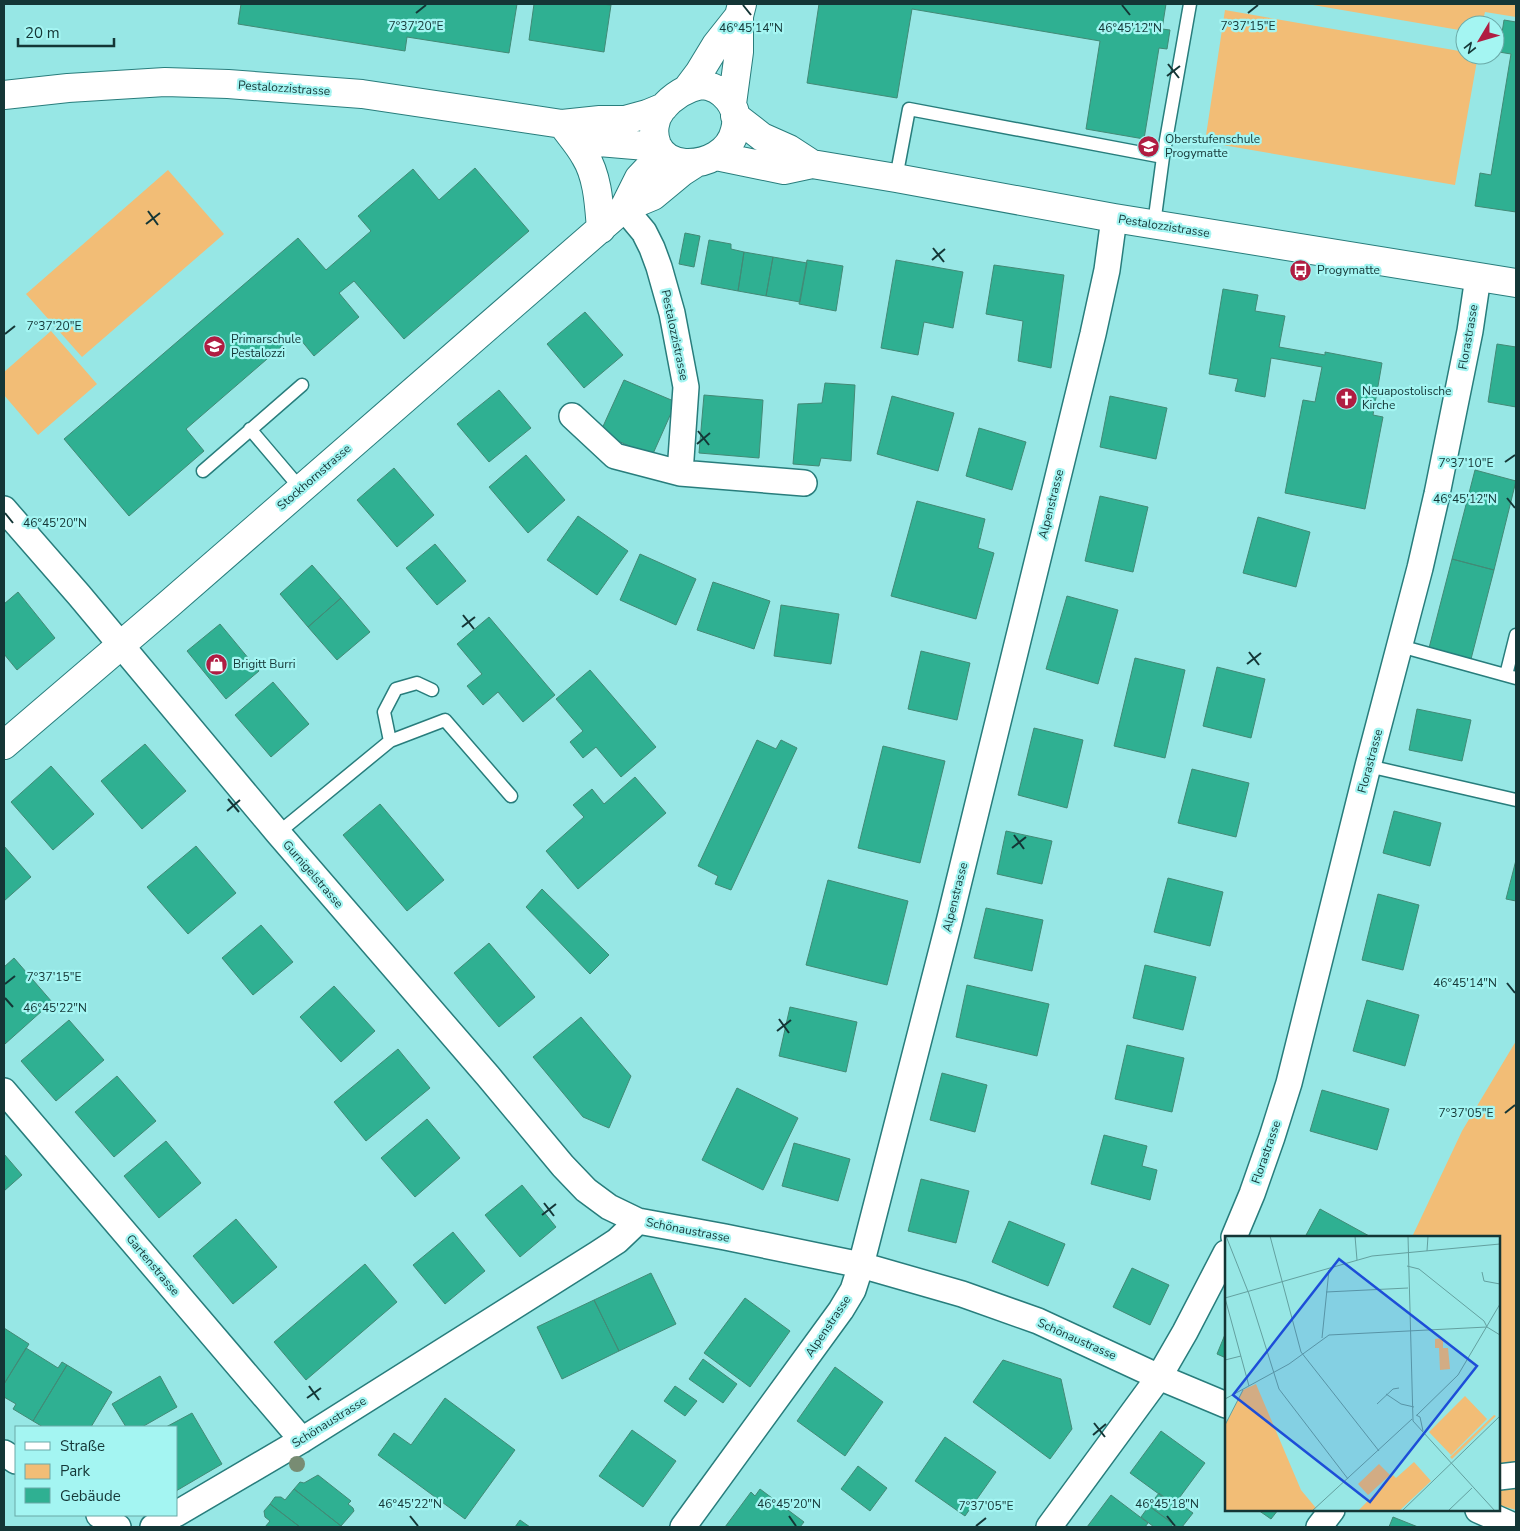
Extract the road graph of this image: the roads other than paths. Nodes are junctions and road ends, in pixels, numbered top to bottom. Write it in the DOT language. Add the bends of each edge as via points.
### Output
graph roads {
  1 [pos="1190,4"];
  2 [pos="741,10"];
  3 [pos="688,89"];
  4 [pos="4,95"];
  5 [pos="664,107"];
  6 [pos="734,110"];
  7 [pos="562,124"];
  8 [pos="660,149"];
  9 [pos="1163,157"];
  10 [pos="706,159"];
  11 [pos="812,164"];
  12 [pos="896,178"];
  13 [pos="624,208"];
  14 [pos="1114,218"];
  15 [pos="1154,224"];
  16 [pos="601,229"];
  17 [pos="1478,277"];
  18 [pos="1516,283"];
  19 [pos="302,385"];
  20 [pos="572,416"];
  21 [pos="250,429"];
  22 [pos="203,471"];
  23 [pos="680,473"];
  24 [pos="804,483"];
  25 [pos="301,489"];
  26 [pos="4,509"];
  27 [pos="1516,634"];
  28 [pos="120,645"];
  29 [pos="1400,646"];
  30 [pos="1511,676"];
  31 [pos="432,690"];
  32 [pos="390,741"];
  33 [pos="4,745"];
  34 [pos="1368,766"];
  35 [pos="512,796"];
  36 [pos="1516,800"];
  37 [pos="278,833"];
  38 [pos="4,1091"];
  39 [pos="638,1221"];
  40 [pos="1234,1236"];
  41 [pos="1225,1255"];
  42 [pos="861,1265"];
  43 [pos="1159,1377"];
  44 [pos="1225,1405"];
  45 [pos="302,1440"];
  46 [pos="4,1453"];
  47 [pos="15,1460"];
  48 [pos="1516,1475"];
  49 [pos="1500,1477"];
  50 [pos="1331,1511"];
  51 [pos="1480,1511"];
  52 [pos="178,1512"];
  53 [pos="101,1516"];
  54 [pos="172,1516"];
  55 [pos="118,1527"];
  56 [pos="153,1527"];
  57 [pos="684,1527"];
  58 [pos="1049,1527"];
  59 [pos="1319,1527"];
  60 [pos="1516,1527"];
  1 -- 9 [label="lane"];
  2 -- 3 [label="street"];
  2 -- 6 [label="street"];
  3 -- 5 [label="street"];
  3 -- 6 [label="street" via="708,86 722,93"];
  4 -- 7 [label="street, Pestalozzistrasse" via="165,82 228,84 362,94"];
  5 -- 7 [label="street, Pestalozzistrasse" via="625,120"];
  5 -- 8 [label="street" via="654,129"];
  6 -- 10 [label="street" via="736,130 730,142"];
  6 -- 11 [label="street, Pestalozzistrasse" via="762,137 790,148"];
  7 -- 8 [label="street, Pestalozzistrasse" via="599,142"];
  7 -- 16 [label="street" via="590,166"];
  8 -- 10 [label="street" via="672,160 680,162"];
  8 -- 13 [label="street, Stockhornstrasse" via="656,160 639,178"];
  9 -- 12 [label="lane" via="909,109"];
  9 -- 15 [label="lane"];
  10 -- 11 [label="street, Pestalozzistrasse" via="784,170"];
  10 -- 13 [label="street, Stockhornstrasse" via="682,172 653,196"];
  11 -- 12 [label="street, Pestalozzistrasse"];
  12 -- 14 [label="street, Pestalozzistrasse"];
  13 -- 16 [label="street, Stockhornstrasse"];
  13 -- 23 [label="street, Pestalozzistrasse" via="644,232 652,248 672,313 686,387"];
  14 -- 15 [label="street, Pestalozzistrasse"];
  14 -- 42 [label="street, Alpenstrasse" via="1107,270 1088,353 949,922"];
  15 -- 17 [label="street, Pestalozzistrasse"];
  16 -- 25 [label="street, Stockhornstrasse"];
  17 -- 18 [label="street, Pestalozzistrasse"];
  17 -- 29 [label="street, Florastrasse" via="1438,494"];
  19 -- 21 [label="lane"];
  20 -- 23 [label="street" via="615,456"];
  21 -- 22 [label="lane"];
  21 -- 25 [label="lane"];
  23 -- 24 [label="street"];
  25 -- 28 [label="street, Stockhornstrasse"];
  26 -- 28 [label="street, Gurnigelstrasse"];
  27 -- 30 [label="lane"];
  28 -- 33 [label="street, Stockhornstrasse"];
  28 -- 37 [label="street, Gurnigelstrasse"];
  29 -- 30 [label="lane"];
  29 -- 34 [label="street, Florastrasse"];
  31 -- 32 [label="lane" via="417,683 396,689 384,712"];
  32 -- 35 [label="lane" via="445,720"];
  32 -- 37 [label="lane"];
  34 -- 36 [label="lane"];
  34 -- 40 [label="street, Florastrasse" via="1289,1083"];
  37 -- 39 [label="street, Gurnigelstrasse" via="563,1166 586,1190 609,1207"];
  38 -- 45 [label="street, Gartenstrasse"];
  39 -- 42 [label="street, Schönaustrasse"];
  39 -- 45 [label="street, Schönaustrasse" via="617,1241"];
  41 -- 43 [label="street"];
  42 -- 43 [label="street, Schönaustrasse" via="998,1306"];
  42 -- 57 [label="street, Alpenstrasse" via="841,1310"];
  43 -- 44 [label="street, Schönaustrasse"];
  43 -- 58 [label="street"];
  45 -- 52 [label="street, Schönaustrasse"];
  46 -- 47 [label="street"];
  48 -- 49 [label="street"];
  50 -- 59 [label="street"];
  51 -- 60 [label="street"];
  53 -- 55 [label="street"];
  54 -- 56 [label="street, Schönaustrasse"];
}
